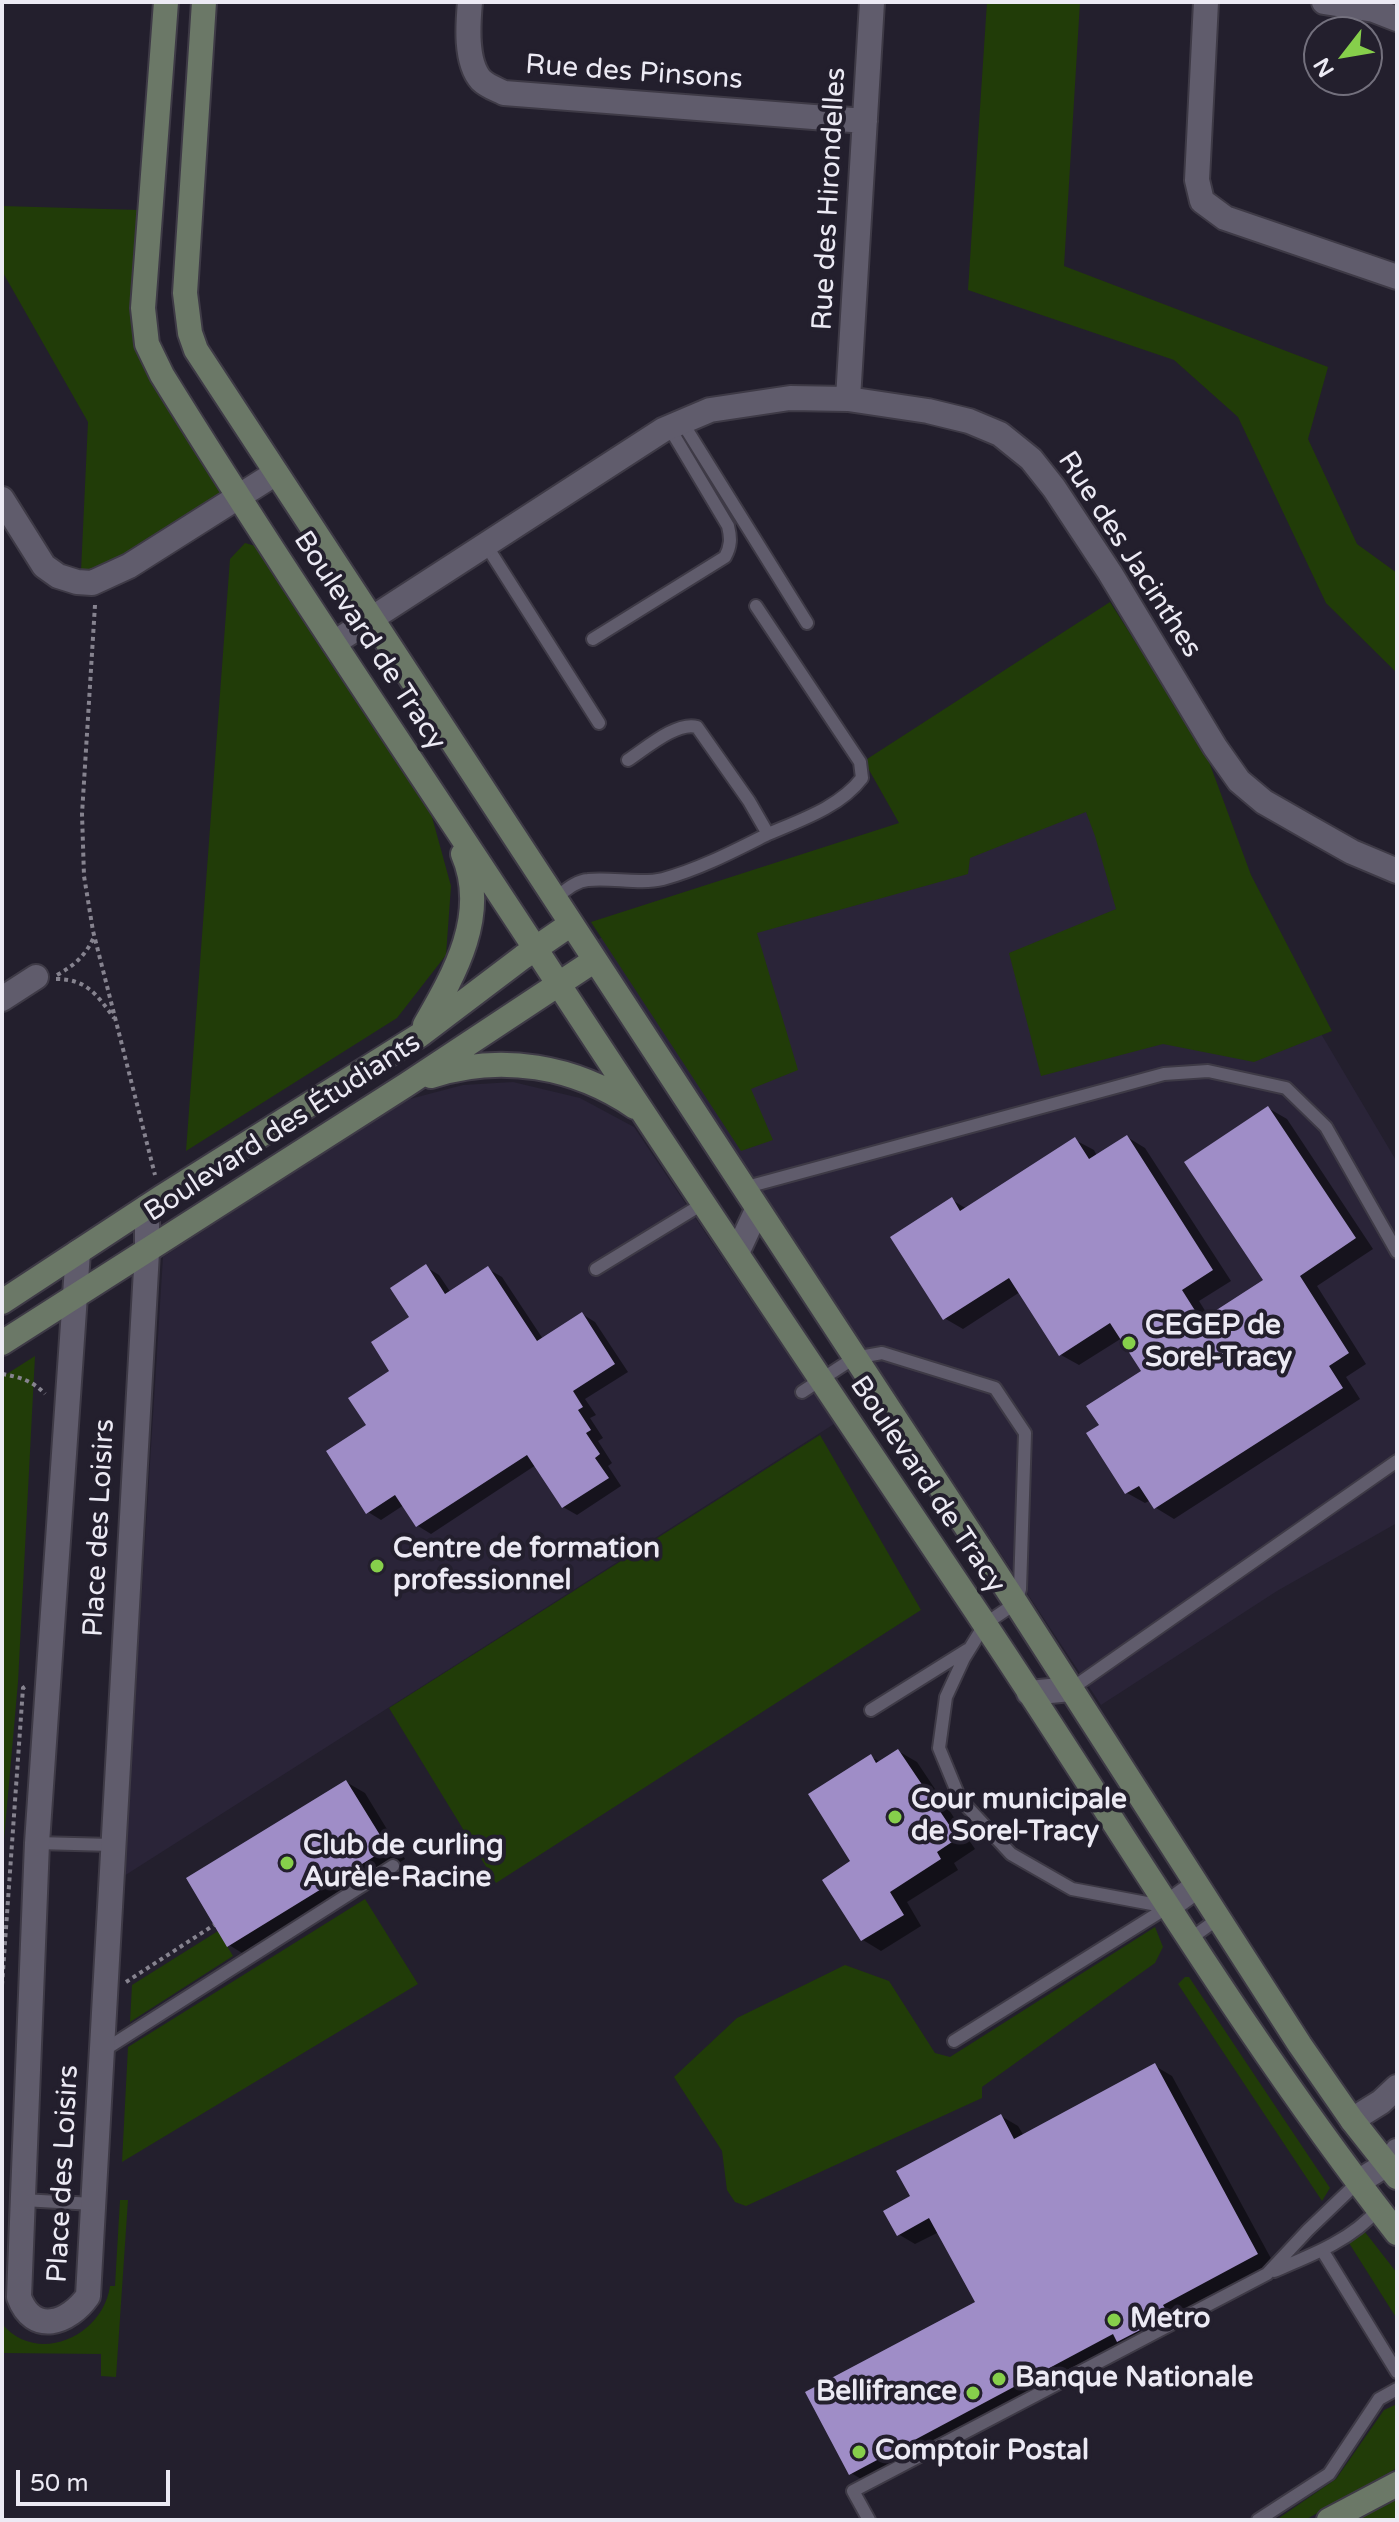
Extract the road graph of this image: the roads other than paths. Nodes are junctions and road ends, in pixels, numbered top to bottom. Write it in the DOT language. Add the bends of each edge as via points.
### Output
graph roads {
  1 [pos="204,2"];
  2 [pos="470,2"];
  3 [pos="872,2"];
  4 [pos="1206,2"];
  5 [pos="1324,2"];
  6 [pos="165,14"];
  7 [pos="1397,19"];
  8 [pos="202,28"];
  9 [pos="865,121"];
  10 [pos="1397,277"];
  11 [pos="848,399"];
  12 [pos="676,424"];
  13 [pos="276,473"];
  14 [pos="240,497"];
  15 [pos="2,499"];
  16 [pos="486,545"];
  17 [pos="756,606"];
  18 [pos="372,617"];
  19 [pos="807,623"];
  20 [pos="593,639"];
  21 [pos="334,643"];
  22 [pos="599,723"];
  23 [pos="628,760"];
  24 [pos="450,822"];
  25 [pos="768,834"];
  26 [pos="1397,871"];
  27 [pos="555,898"];
  28 [pos="571,924"];
  29 [pos="534,948"];
  30 [pos="595,960"];
  31 [pos="36,977"];
  32 [pos="558,985"];
  33 [pos="2,999"];
  34 [pos="420,1035"];
  35 [pos="406,1085"];
  36 [pos="642,1112"];
  37 [pos="743,1188"];
  38 [pos="704,1203"];
  39 [pos="147,1207"];
  40 [pos="757,1210"];
  41 [pos="78,1252"];
  42 [pos="147,1252"];
  43 [pos="1397,1252"];
  44 [pos="737,1253"];
  45 [pos="596,1269"];
  46 [pos="76,1296"];
  47 [pos="2,1302"];
  48 [pos="2,1343"];
  49 [pos="854,1358"];
  50 [pos="811,1386"];
  51 [pos="1397,1461"];
  52 [pos="1016,1603"];
  53 [pos="985,1624"];
  54 [pos="970,1648"];
  55 [pos="1071,1689"];
  56 [pos="1029,1693"];
  57 [pos="871,1710"];
  58 [pos="37,1843"];
  59 [pos="112,1845"];
  60 [pos="393,1866"];
  61 [pos="1197,1886"];
  62 [pos="1168,1907"];
  63 [pos="1219,1918"];
  64 [pos="1190,1939"];
  65 [pos="954,2041"];
  66 [pos="101,2052"];
  67 [pos="1397,2087"];
  68 [pos="1352,2120"];
  69 [pos="1394,2164"];
  70 [pos="1358,2182"];
  71 [pos="23,2200"];
  72 [pos="93,2204"];
  73 [pos="1378,2209"];
  74 [pos="1397,2233"];
  75 [pos="1322,2250"];
  76 [pos="1267,2274"];
  77 [pos="1397,2372"];
  78 [pos="1397,2389"];
  79 [pos="1397,2484"];
  80 [pos="869,2520"];
  81 [pos="1258,2520"];
  82 [pos="1329,2520"];
  1 -- 8 [label="street, Boulevard de Tracy"];
  2 -- 9 [label="street, Rue des Pinsons" via="474,68 482,81 504,93"];
  3 -- 9 [label="street, Rue des Hirondelles"];
  4 -- 10 [label="street" via="1197,180 1202,201 1225,218"];
  5 -- 7 [label="street"];
  6 -- 8 [label="street"];
  6 -- 14 [label="street, Boulevard de Tracy" via="144,327 162,375"];
  8 -- 13 [label="street, Boulevard de Tracy" via="186,315 196,350"];
  9 -- 11 [label="street, Rue des Hirondelles"];
  11 -- 12 [label="street, Rue des Jacinthes" via="756,402 710,410"];
  11 -- 26 [label="street, Rue des Jacinthes" via="969,421 1000,434 1031,459 1110,573 1239,781 1306,826"];
  12 -- 16 [label="street, Rue des Jacinthes"];
  12 -- 19 [label="lane"];
  12 -- 20 [label="lane" via="728,526 730,547 725,557"];
  13 -- 14 [label="street"];
  13 -- 18 [label="street, Boulevard de Tracy"];
  14 -- 15 [label="street" via="92,583 58,576 44,566"];
  14 -- 21 [label="street, Boulevard de Tracy"];
  16 -- 18 [label="street, Rue des Jacinthes"];
  16 -- 22 [label="lane"];
  17 -- 25 [label="lane" via="860,762 862,778 837,801"];
  18 -- 21 [label="street, Rue des Jacinthes"];
  18 -- 27 [label="street, Boulevard de Tracy"];
  21 -- 24 [label="street, Boulevard de Tracy"];
  23 -- 25 [label="lane" via="679,727 697,727"];
  24 -- 29 [label="street, Boulevard de Tracy"];
  24 -- 34 [label="street" via="468,865 474,898 471,920 453,975"];
  25 -- 27 [label="lane" via="661,880 588,880"];
  27 -- 28 [label="street, Boulevard de Tracy"];
  28 -- 29 [label="street, Boulevard des Étudiants"];
  28 -- 30 [label="street, Boulevard de Tracy"];
  29 -- 32 [label="street, Boulevard de Tracy"];
  29 -- 34 [label="street, Boulevard des Étudiants"];
  30 -- 32 [label="street, Boulevard des Étudiants"];
  30 -- 37 [label="street, Boulevard de Tracy"];
  31 -- 33 [label="street"];
  32 -- 35 [label="street, Boulevard des Étudiants"];
  32 -- 36 [label="street, Boulevard de Tracy"];
  34 -- 39 [label="street, Boulevard des Étudiants"];
  35 -- 36 [label="street" via="473,1065 527,1065 602,1087"];
  35 -- 42 [label="street, Boulevard des Étudiants"];
  36 -- 38 [label="street, Boulevard de Tracy"];
  37 -- 40 [label="street, Boulevard de Tracy"];
  37 -- 43 [label="lane" via="1164,1074 1208,1071 1286,1088 1326,1127"];
  38 -- 44 [label="street, Boulevard de Tracy"];
  38 -- 45 [label="lane"];
  39 -- 41 [label="street, Boulevard des Étudiants"];
  39 -- 42 [label="street, Place des Loisirs"];
  40 -- 44 [label="street"];
  40 -- 49 [label="street, Boulevard de Tracy"];
  41 -- 46 [label="street, Place des Loisirs"];
  41 -- 47 [label="street, Boulevard des Étudiants"];
  42 -- 46 [label="street, Boulevard des Étudiants"];
  42 -- 59 [label="street, Place des Loisirs"];
  44 -- 50 [label="street, Boulevard de Tracy"];
  46 -- 48 [label="street, Boulevard des Étudiants"];
  46 -- 58 [label="street, Place des Loisirs"];
  49 -- 50 [label="lane, Boulevard de Tracy"];
  49 -- 52 [label="street, Boulevard de Tracy"];
  49 -- 52 [label="lane" via="882,1353 995,1388 1018,1422 1025,1433"];
  50 -- 53 [label="street, Boulevard de Tracy"];
  51 -- 55 [label="lane"];
  52 -- 53 [label="lane, Boulevard de Tracy"];
  52 -- 55 [label="street, Boulevard de Tracy"];
  53 -- 54 [label="lane"];
  53 -- 56 [label="street, Boulevard de Tracy"];
  54 -- 57 [label="lane"];
  54 -- 62 [label="lane" via="946,1697 939,1748 960,1799 1011,1854 1072,1889"];
  55 -- 56 [label="street"];
  55 -- 61 [label="street, Boulevard de Tracy"];
  56 -- 62 [label="street, Boulevard de Tracy"];
  58 -- 59 [label="lane"];
  58 -- 71 [label="street, Place des Loisirs"];
  59 -- 66 [label="street, Place des Loisirs"];
  60 -- 66 [label="lane"];
  61 -- 62 [label="street"];
  61 -- 63 [label="street, Boulevard de Tracy"];
  62 -- 64 [label="street, Boulevard de Tracy"];
  62 -- 65 [label="lane"];
  63 -- 64 [label="lane"];
  63 -- 68 [label="street, Boulevard de Tracy"];
  64 -- 70 [label="street, Boulevard de Tracy"];
  66 -- 72 [label="street, Place des Loisirs"];
  67 -- 68 [label="street"];
  68 -- 69 [label="street, Boulevard de Tracy"];
  69 -- 70 [label="street"];
  69 -- 73 [label="street"];
  70 -- 73 [label="street, Boulevard de Tracy"];
  70 -- 76 [label="lane"];
  71 -- 72 [label="lane"];
  71 -- 72 [label="street, Place des Loisirs" via="19,2297 32,2318 54,2322 79,2309 88,2296"];
  73 -- 74 [label="street, Boulevard de Tracy"];
  73 -- 75 [label="lane"];
  75 -- 76 [label="lane"];
  75 -- 77 [label="lane"];
  76 -- 80 [label="lane" via="853,2491"];
  78 -- 81 [label="lane" via="1379,2399 1329,2474"];
  79 -- 82 [label="street"];
}
